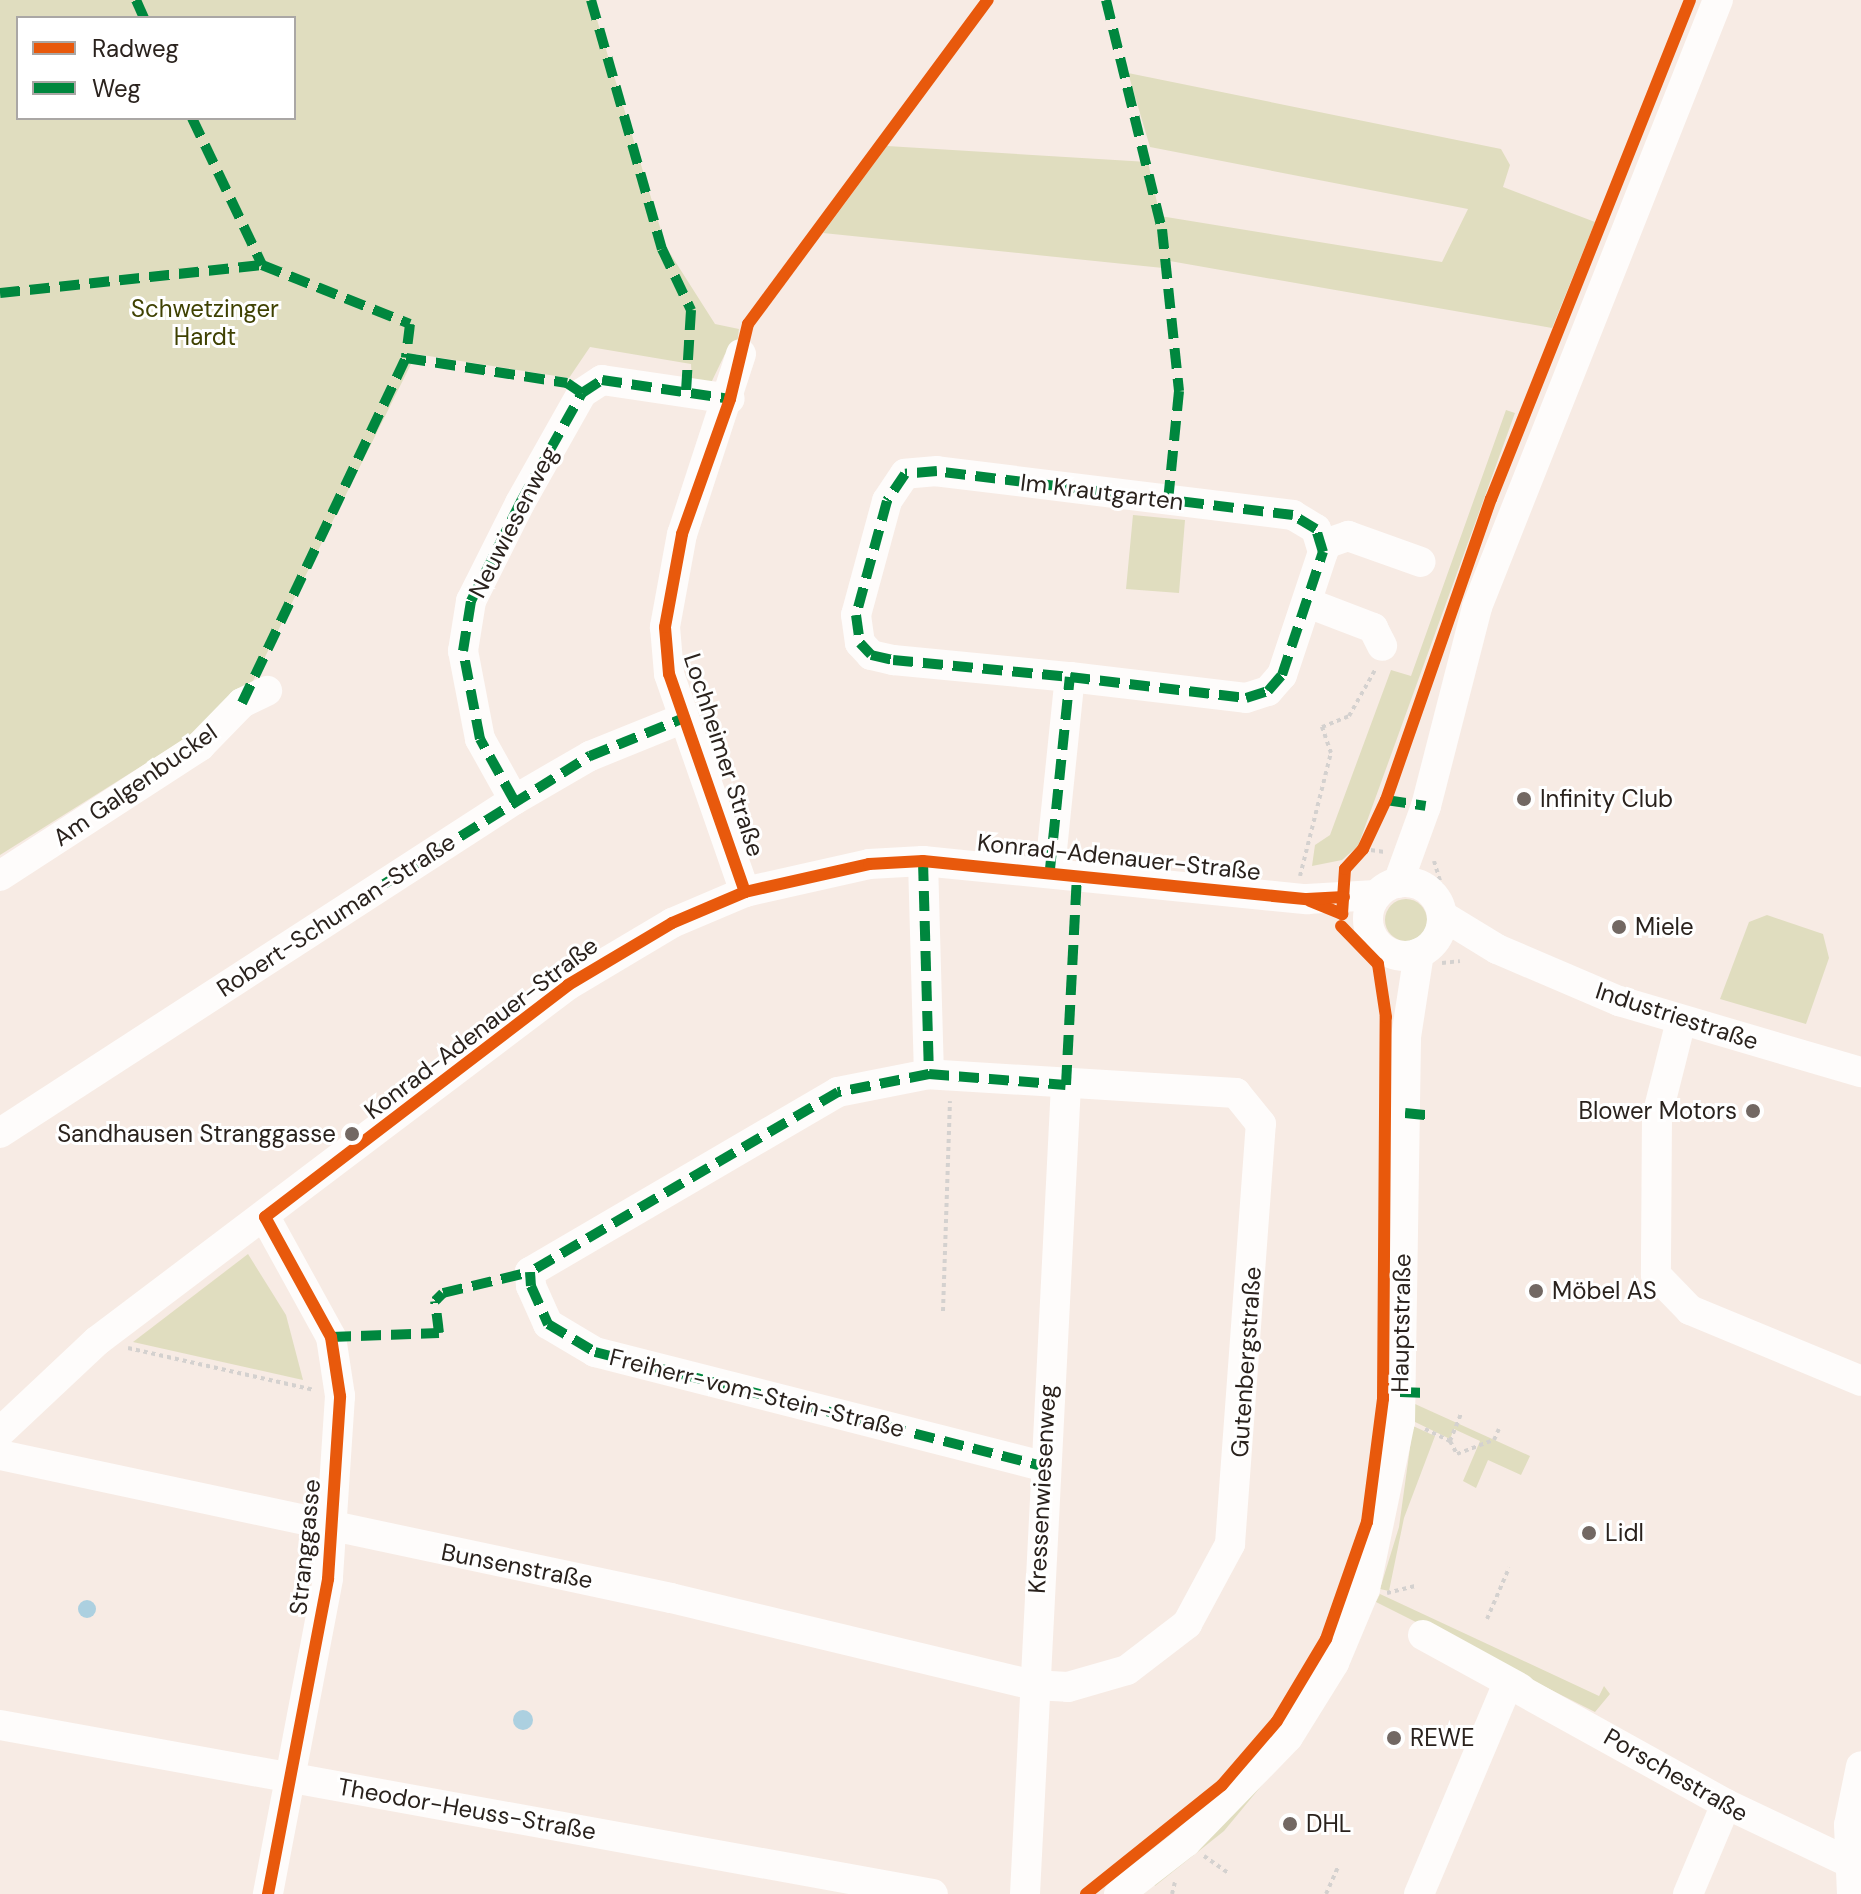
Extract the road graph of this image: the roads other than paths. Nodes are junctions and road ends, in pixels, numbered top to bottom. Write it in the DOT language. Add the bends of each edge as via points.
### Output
graph roads {
  1 [pos="1718,0"];
  2 [pos="741,354"];
  3 [pos="730,399"];
  4 [pos="1322,545"];
  5 [pos="1421,562"];
  6 [pos="1308,603"];
  7 [pos="1382,646"];
  8 [pos="1070,677"];
  9 [pos="267,691"];
  10 [pos="684,718"];
  11 [pos="514,800"];
  12 [pos="923,861"];
  13 [pos="1050,869"];
  14 [pos="0,876"];
  15 [pos="1399,879"];
  16 [pos="745,892"];
  17 [pos="1301,898"];
  18 [pos="1368,925"];
  19 [pos="1421,941"];
  20 [pos="1681,1021"];
  21 [pos="1861,1072"];
  22 [pos="940,1074"];
  23 [pos="1066,1085"];
  24 [pos="0,1133"];
  25 [pos="265,1217"];
  26 [pos="1861,1381"];
  27 [pos="0,1432"];
  28 [pos="0,1455"];
  29 [pos="1043,1466"];
  30 [pos="333,1529"];
  31 [pos="1423,1635"];
  32 [pos="1032,1685"];
  33 [pos="1512,1691"];
  34 [pos="0,1725"];
  35 [pos="1861,1766"];
  36 [pos="289,1777"];
  37 [pos="1726,1804"];
  38 [pos="1850,1863"];
  39 [pos="268,1894"];
  40 [pos="933,1894"];
  41 [pos="1025,1894"];
  42 [pos="1119,1894"];
  43 [pos="1419,1894"];
  44 [pos="1688,1894"];
  45 [pos="1852,1894"];
  1 -- 15 [label="street" via="1517,498 1453,693 1426,806"];
  2 -- 3 [label="street, Lochheimer Straße"];
  3 -- 10 [label="street, Lochheimer Straße" via="673,567 665,627"];
  3 -- 11 [label="street, Neuwiesenweg" via="602,380 582,393 520,503 471,601 463,651 480,739"];
  4 -- 5 [label="street" via="1348,536"];
  4 -- 6 [label="street, Im Krautgarten"];
  4 -- 8 [label="street, Im Krautgarten" via="1316,529 1293,515 937,471 905,474 887,501 856,615 860,643 871,655 893,660"];
  6 -- 7 [label="street" via="1373,628"];
  6 -- 8 [label="street, Im Krautgarten" via="1282,675 1268,691 1246,698"];
  8 -- 13 [label="street"];
  9 -- 14 [label="street, Am Galgenbuckel" via="242,703 200,746"];
  10 -- 11 [label="street, Robert-Schuman-Straße" via="590,756"];
  10 -- 16 [label="street, Lochheimer Straße"];
  11 -- 24 [label="street, Robert-Schuman-Straße"];
  12 -- 13 [label="street, Konrad-Adenauer-Straße"];
  12 -- 16 [label="street, Konrad-Adenauer-Straße" via="869,864"];
  12 -- 22 [label="street"];
  13 -- 17 [label="street, Konrad-Adenauer-Straße"];
  15 -- 17 [label="street, Konrad-Adenauer-Straße"];
  15 -- 18 [label="street"];
  15 -- 19 [label="street"];
  16 -- 25 [label="street, Konrad-Adenauer-Straße" via="672,923 568,985"];
  17 -- 18 [label="street, Konrad-Adenauer-Straße"];
  18 -- 19 [label="street"];
  19 -- 20 [label="street, Industriestraße" via="1497,949"];
  19 -- 42 [label="street, Hauptstraße" via="1406,1037 1400,1422 1375,1557 1317,1695 1224,1807"];
  20 -- 21 [label="street, Industriestraße"];
  20 -- 26 [label="street" via="1657,1116 1656,1275 1690,1310"];
  22 -- 23 [label="street, Freiherr-vom-Stein-Straße"];
  22 -- 29 [label="street, Freiherr-vom-Stein-Straße" via="838,1092 530,1272 531,1286 548,1324 595,1352"];
  23 -- 29 [label="street, Kressenwiesenweg"];
  23 -- 32 [label="street, Gutenbergstraße" via="1236,1093 1261,1124 1236,1519 1222,1565 1199,1609 1159,1652 1093,1682"];
  25 -- 27 [label="street, Konrad-Adenauer-Straße" via="97,1341"];
  25 -- 30 [label="street, Stranggasse" via="331,1337 340,1396"];
  28 -- 30 [label="street, Bunsenstraße"];
  29 -- 32 [label="street, Kressenwiesenweg"];
  30 -- 32 [label="street, Bunsenstraße" via="671,1598"];
  30 -- 36 [label="street, Stranggasse"];
  31 -- 33 [label="street, Porschestraße"];
  32 -- 41 [label="street, Kressenwiesenweg"];
  33 -- 37 [label="street, Porschestraße"];
  33 -- 43 [label="street"];
  34 -- 36 [label="street, Theodor-Heuss-Straße"];
  35 -- 38 [label="street"];
  36 -- 39 [label="street, Stranggasse"];
  36 -- 40 [label="street, Theodor-Heuss-Straße"];
  37 -- 38 [label="street, Porschestraße"];
  37 -- 44 [label="street"];
  38 -- 45 [label="street"];
}
